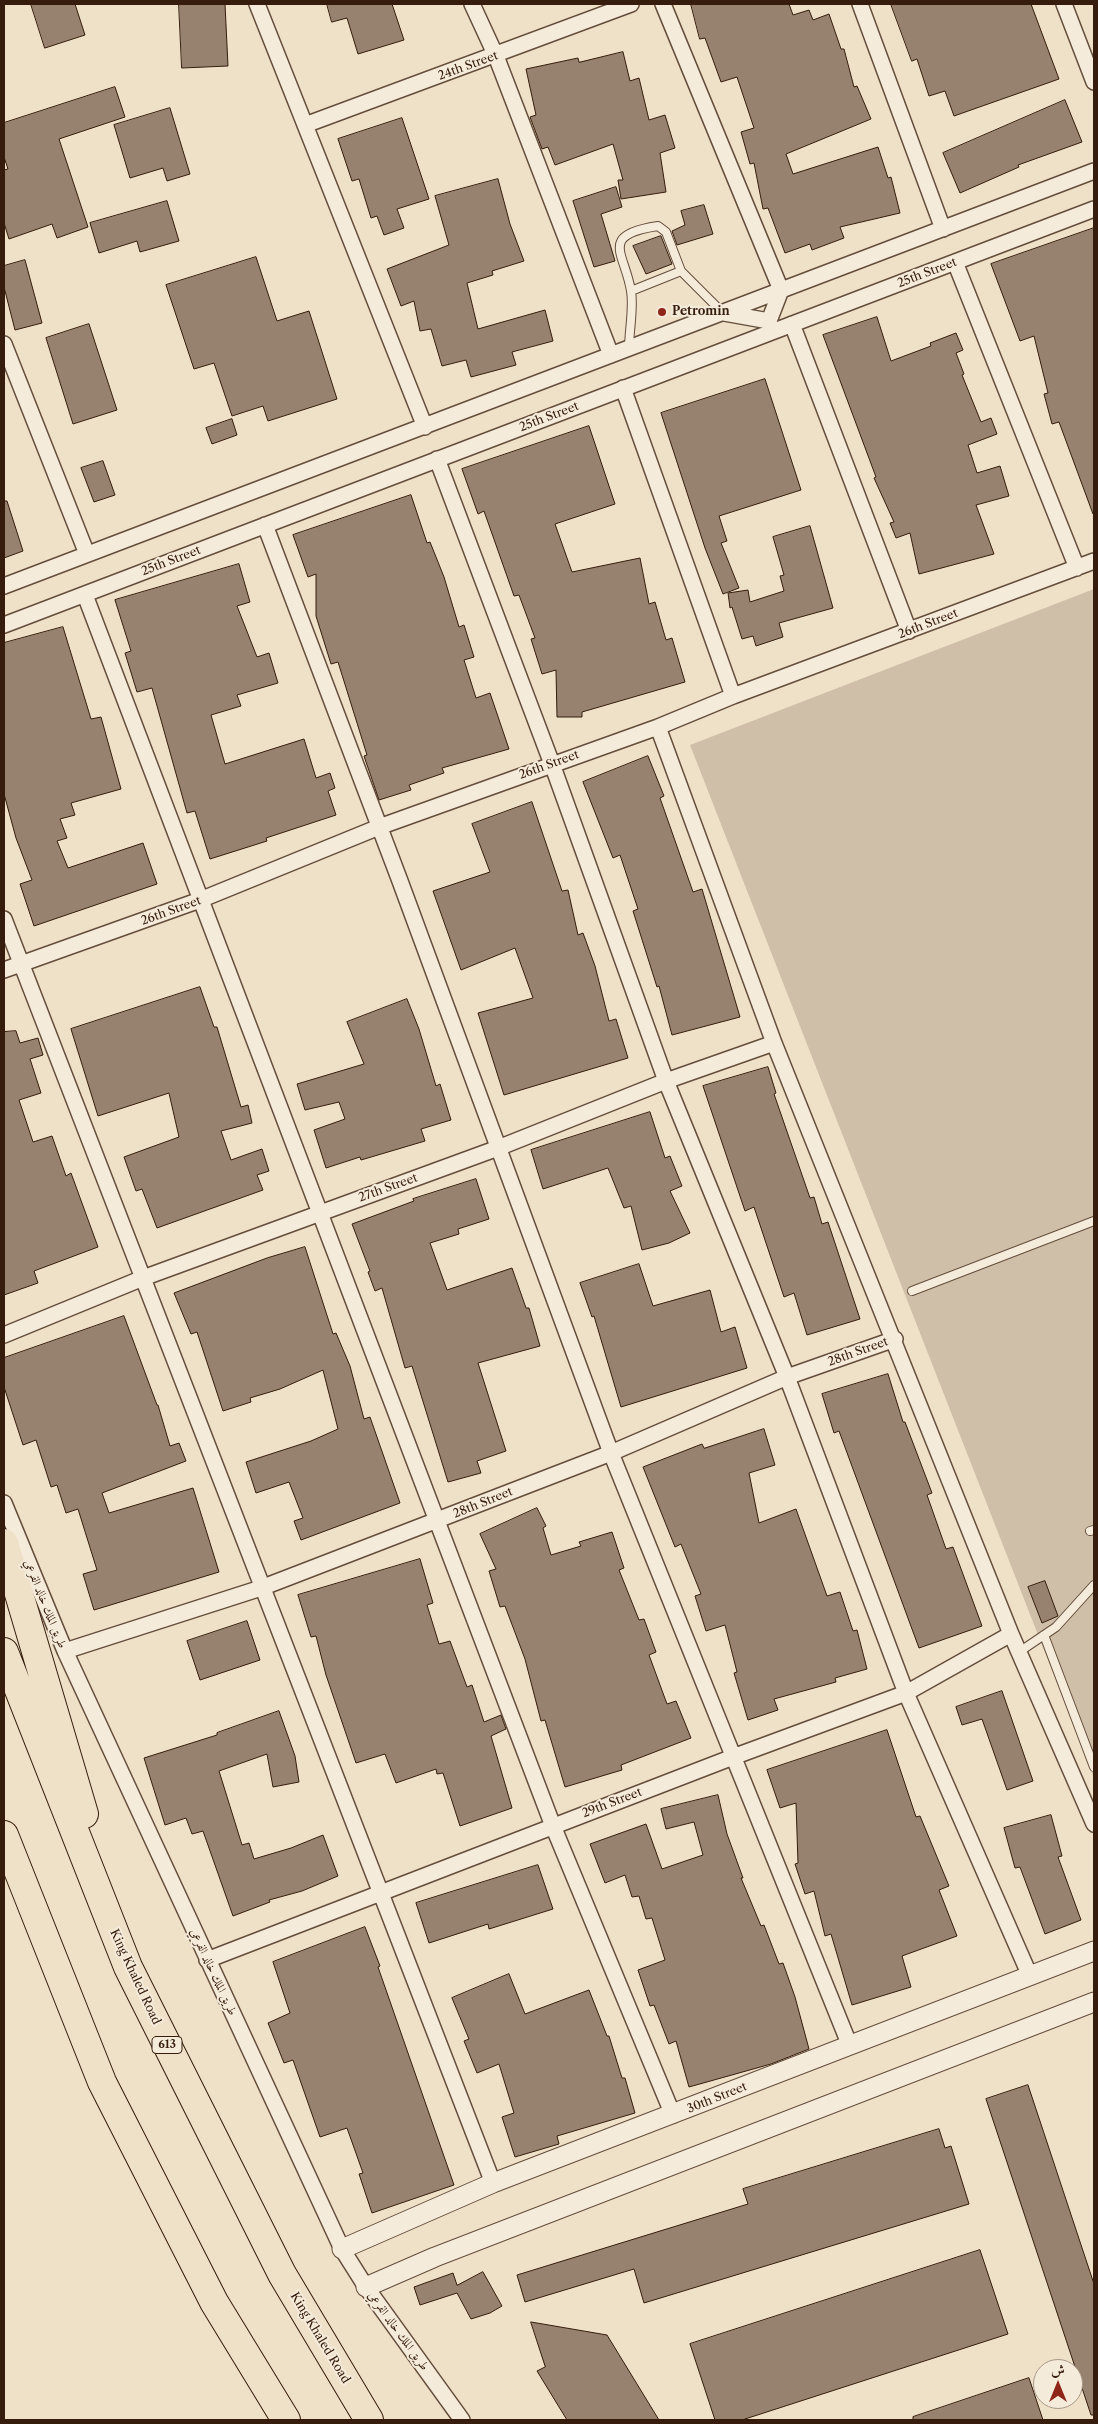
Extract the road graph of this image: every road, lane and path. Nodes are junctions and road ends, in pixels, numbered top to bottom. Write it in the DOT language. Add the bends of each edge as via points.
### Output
graph roads {
  1 [pos="256,4"];
  2 [pos="472,4"];
  3 [pos="631,4"];
  4 [pos="664,4"];
  5 [pos="860,4"];
  6 [pos="1064,4"];
  7 [pos="496,56"];
  8 [pos="1094,82"];
  9 [pos="305,125"];
  10 [pos="1094,171"];
  11 [pos="1094,209"];
  12 [pos="943,229"];
  13 [pos="955,262"];
  14 [pos="681,271"];
  15 [pos="781,290"];
  16 [pos="631,291"];
  17 [pos="723,313"];
  18 [pos="792,324"];
  19 [pos="4,344"];
  20 [pos="629,349"];
  21 [pos="611,356"];
  22 [pos="623,388"];
  23 [pos="425,426"];
  24 [pos="437,459"];
  25 [pos="265,524"];
  26 [pos="87,554"];
  27 [pos="1094,562"];
  28 [pos="1077,568"];
  29 [pos="4,586"];
  30 [pos="85,595"];
  31 [pos="4,625"];
  32 [pos="909,631"];
  33 [pos="733,696"];
  34 [pos="658,727"];
  35 [pos="552,764"];
  36 [pos="379,827"];
  37 [pos="200,900"];
  38 [pos="4,919"];
  39 [pos="21,964"];
  40 [pos="4,970"];
  41 [pos="774,1042"];
  42 [pos="666,1081"];
  43 [pos="498,1148"];
  44 [pos="319,1213"];
  45 [pos="1094,1221"];
  46 [pos="142,1278"];
  47 [pos="912,1292"];
  48 [pos="4,1336"];
  49 [pos="895,1338"];
  50 [pos="787,1378"];
  51 [pos="611,1453"];
  52 [pos="4,1503"];
  53 [pos="438,1521"];
  54 [pos="4,1542"];
  55 [pos="1094,1586"];
  56 [pos="261,1588"];
  57 [pos="1011,1634"];
  58 [pos="1044,1635"];
  59 [pos="65,1651"];
  60 [pos="4,1652"];
  61 [pos="1019,1652"];
  62 [pos="906,1693"];
  63 [pos="733,1756"];
  64 [pos="1094,1767"];
  65 [pos="1094,1824"];
  66 [pos="553,1826"];
  67 [pos="4,1835"];
  68 [pos="380,1894"];
  69 [pos="1094,1952"];
  70 [pos="207,1960"];
  71 [pos="128,1966"];
  72 [pos="1030,1976"];
  73 [pos="1094,2002"];
  74 [pos="850,2046"];
  75 [pos="673,2116"];
  76 [pos="492,2183"];
  77 [pos="342,2249"];
  78 [pos="366,2286"];
  79 [pos="286,2420"];
  80 [pos="369,2420"];
  81 [pos="462,2420"];
  1 -- 9 [label="street"];
  2 -- 7 [label="street"];
  3 -- 7 [label="street, 24th Street"];
  4 -- 15 [label="street"];
  5 -- 12 [label="street"];
  6 -- 8 [label="street"];
  7 -- 9 [label="street, 24th Street"];
  7 -- 21 [label="street"];
  9 -- 23 [label="street"];
  10 -- 12 [label="street"];
  11 -- 13 [label="street, 25th Street"];
  12 -- 15 [label="street"];
  13 -- 18 [label="street, 25th Street"];
  13 -- 28 [label="street"];
  14 -- 16 [label="lane"];
  14 -- 16 [label="lane" via="666,232 658,226 624,237 619,251"];
  14 -- 17 [label="lane"];
  15 -- 17 [label="street"];
  15 -- 17 [label="street" via="769,321"];
  16 -- 20 [label="lane"];
  17 -- 20 [label="street"];
  18 -- 22 [label="street, 25th Street"];
  18 -- 32 [label="street"];
  19 -- 26 [label="street"];
  20 -- 21 [label="street"];
  21 -- 23 [label="street"];
  22 -- 24 [label="street, 25th Street"];
  22 -- 33 [label="street"];
  23 -- 26 [label="street"];
  24 -- 25 [label="street, 25th Street"];
  24 -- 35 [label="street"];
  25 -- 30 [label="street, 25th Street"];
  25 -- 36 [label="street"];
  26 -- 29 [label="street"];
  27 -- 28 [label="street, 26th Street"];
  28 -- 32 [label="street, 26th Street"];
  30 -- 31 [label="street, 25th Street"];
  30 -- 37 [label="street"];
  32 -- 33 [label="street, 26th Street"];
  33 -- 34 [label="street, 26th Street"];
  34 -- 35 [label="street, 26th Street"];
  34 -- 41 [label="street"];
  35 -- 36 [label="street, 26th Street"];
  35 -- 42 [label="street"];
  36 -- 37 [label="street, 26th Street"];
  36 -- 43 [label="street"];
  37 -- 39 [label="street, 26th Street"];
  37 -- 44 [label="street"];
  38 -- 39 [label="street"];
  39 -- 40 [label="street, 26th Street"];
  39 -- 46 [label="street"];
  41 -- 42 [label="street, 27th Street"];
  41 -- 49 [label="street"];
  42 -- 43 [label="street, 27th Street"];
  42 -- 50 [label="street"];
  43 -- 44 [label="street, 27th Street"];
  43 -- 51 [label="street"];
  44 -- 46 [label="street, 27th Street"];
  44 -- 53 [label="street"];
  45 -- 47 [label="lane"];
  46 -- 48 [label="street, 27th Street"];
  46 -- 56 [label="street"];
  49 -- 50 [label="street, 28th Street"];
  49 -- 57 [label="street"];
  50 -- 51 [label="street, 28th Street"];
  50 -- 62 [label="street"];
  51 -- 53 [label="street, 28th Street"];
  51 -- 63 [label="street"];
  52 -- 59 [label="street, طريق الملك خالد الفرعي"];
  53 -- 56 [label="street, 28th Street"];
  53 -- 66 [label="street"];
  54 -- 71 [label="highway"];
  55 -- 58 [label="lane" via="1056,1627"];
  56 -- 59 [label="street, 28th Street"];
  56 -- 68 [label="street"];
  57 -- 61 [label="street"];
  57 -- 62 [label="street, 29th Street"];
  58 -- 61 [label="lane"];
  58 -- 64 [label="lane"];
  59 -- 70 [label="street, طريق الملك خالد الفرعي"];
  60 -- 71 [label="highway, King Khaled Road / 613"];
  61 -- 65 [label="street"];
  62 -- 63 [label="street, 29th Street"];
  62 -- 72 [label="street"];
  63 -- 66 [label="street, 29th Street"];
  63 -- 74 [label="street"];
  66 -- 68 [label="street, 29th Street"];
  66 -- 75 [label="street"];
  67 -- 79 [label="highway" via="102,2082 214,2302"];
  68 -- 70 [label="street, 29th Street"];
  68 -- 76 [label="street"];
  69 -- 72 [label="street, 30th Street"];
  70 -- 77 [label="street, طريق الملك خالد الفرعي"];
  71 -- 80 [label="highway, King Khaled Road / 613" via="282,2274"];
  72 -- 74 [label="street, 30th Street"];
  73 -- 78 [label="street"];
  74 -- 75 [label="street, 30th Street"];
  75 -- 76 [label="street, 30th Street"];
  76 -- 77 [label="street, 30th Street"];
  77 -- 78 [label="street, طريق الملك خالد الفرعي"];
  78 -- 81 [label="street, طريق الملك خالد الفرعي"];
}
